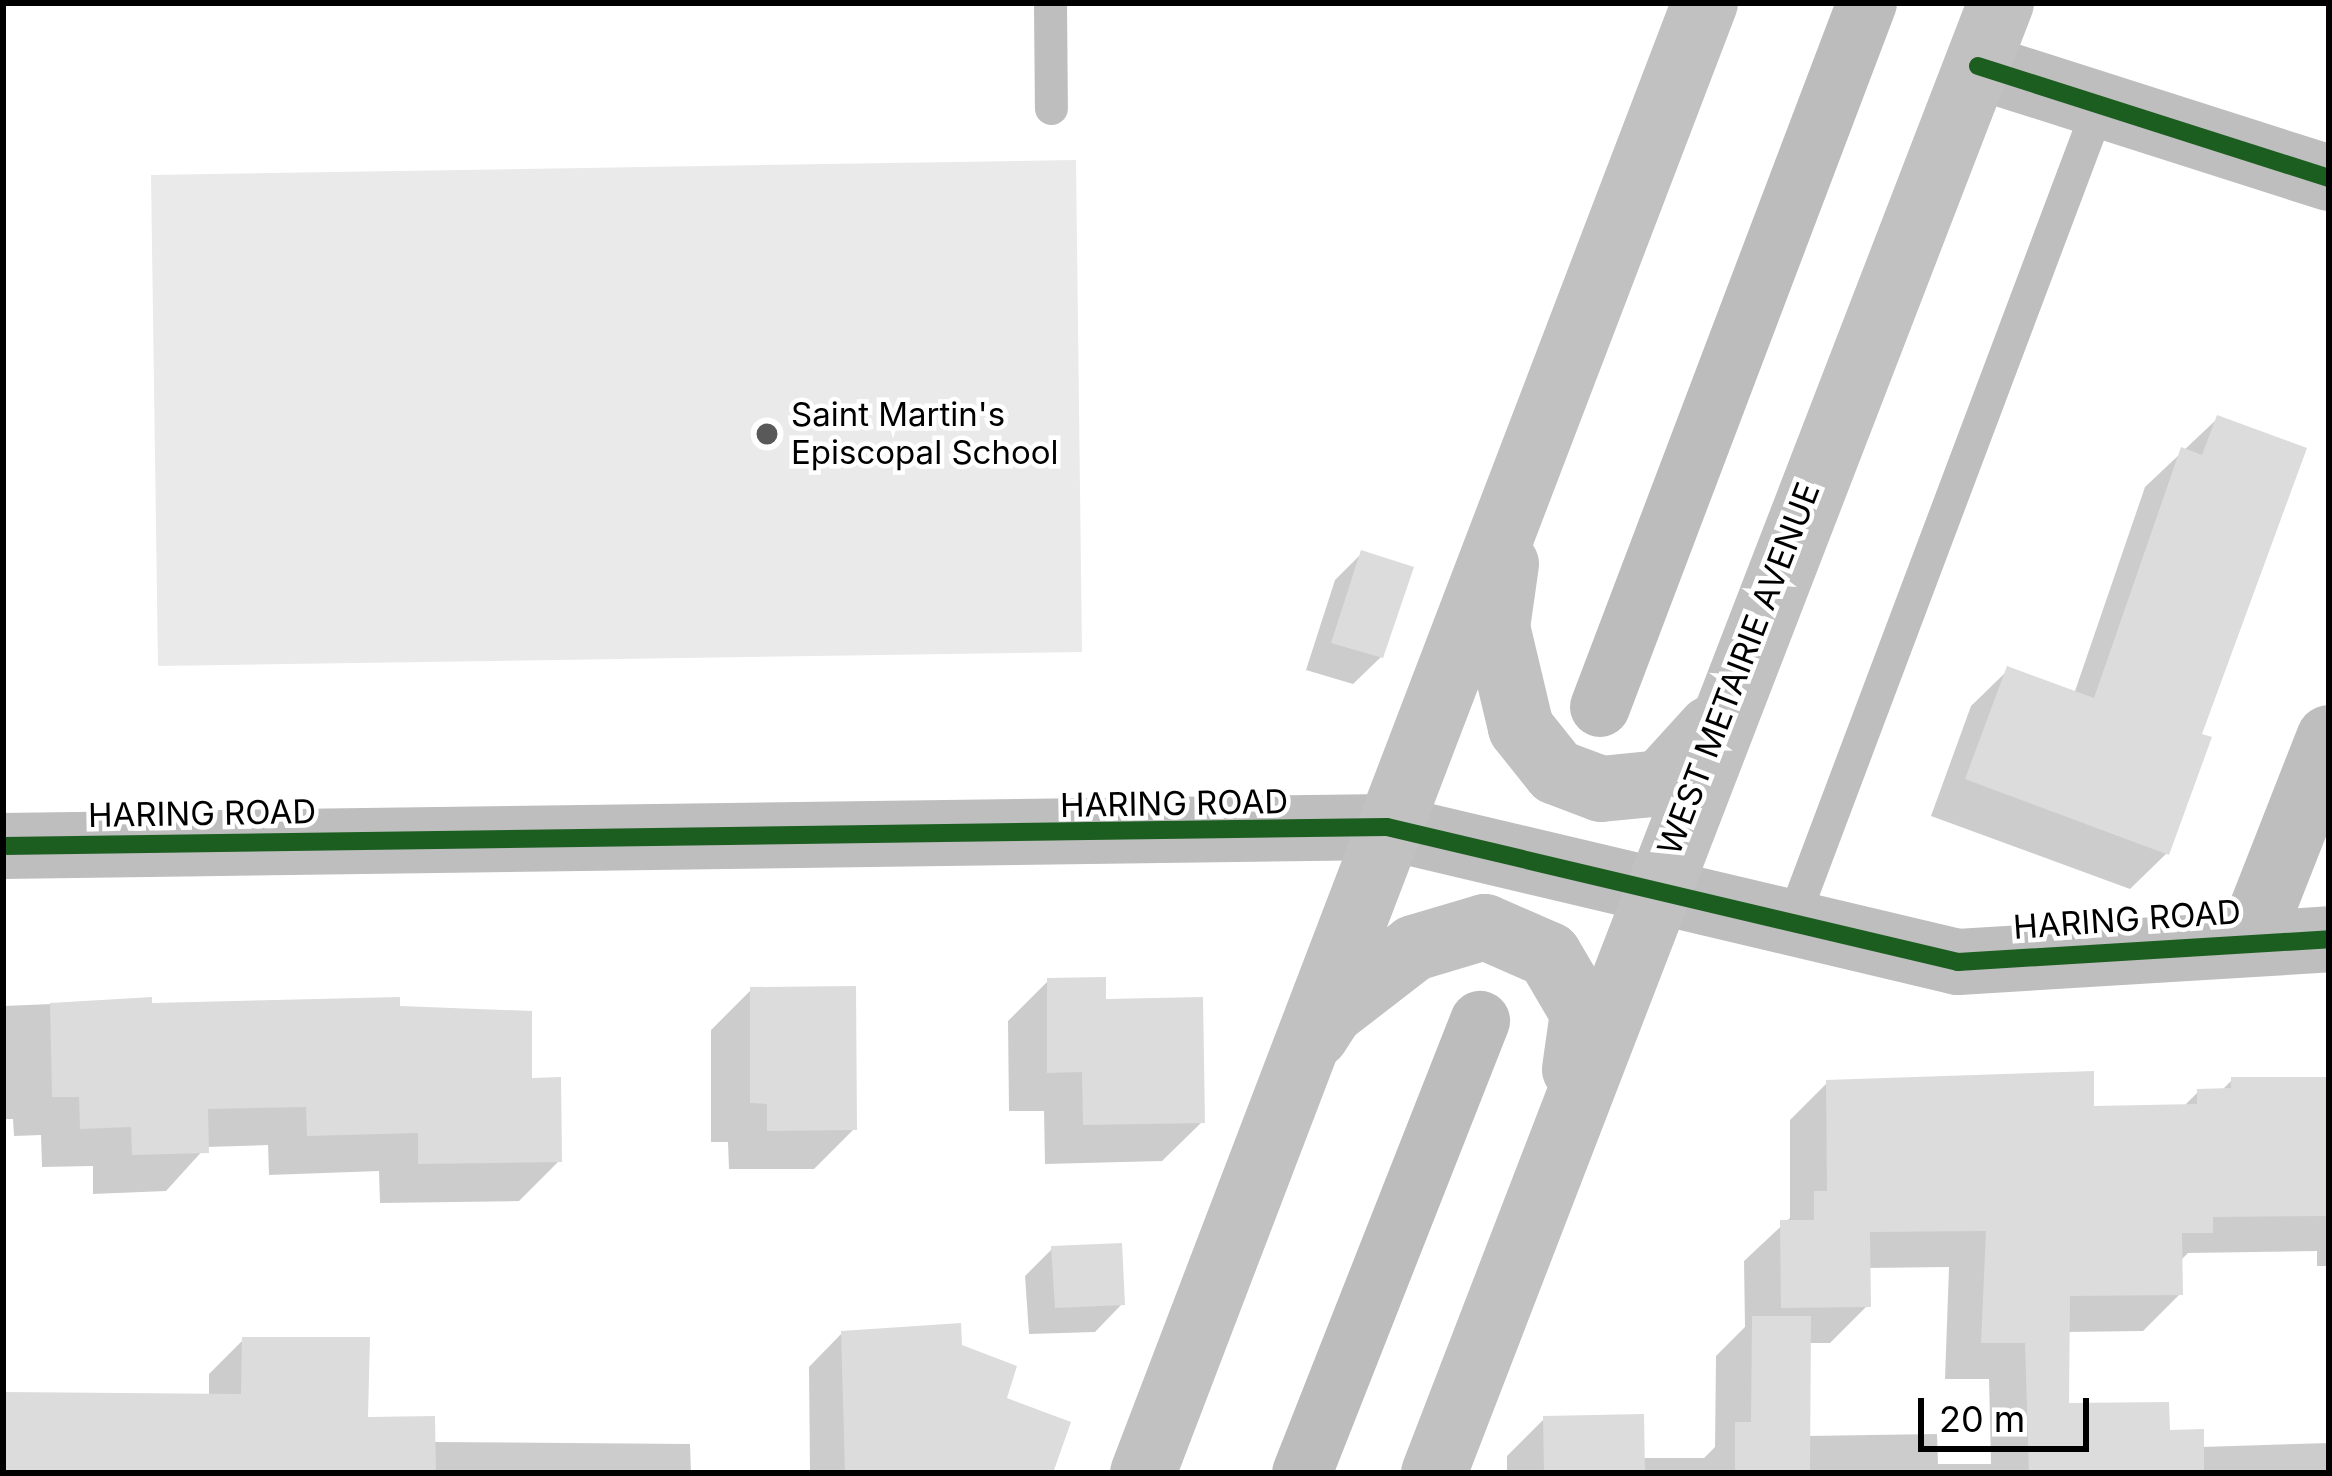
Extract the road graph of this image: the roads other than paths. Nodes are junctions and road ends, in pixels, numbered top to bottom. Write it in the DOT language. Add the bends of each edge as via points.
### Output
graph roads {
  1 [pos="1051,3"];
  2 [pos="1705,3"];
  3 [pos="2000,3"];
  4 [pos="1978,66"];
  5 [pos="2099,105"];
  6 [pos="1051,108"];
  7 [pos="2329,178"];
  8 [pos="1515,495"];
  9 [pos="1718,720"];
  10 [pos="2329,738"];
  11 [pos="1387,827"];
  12 [pos="3,847"];
  13 [pos="1654,888"];
  14 [pos="1792,920"];
  15 [pos="2329,939"];
  16 [pos="2250,940"];
  17 [pos="1298,1063"];
  18 [pos="1569,1114"];
  19 [pos="1143,1473"];
  20 [pos="1434,1473"];
  1 -- 6 [label="lane"];
  2 -- 8 [label="main road"];
  3 -- 4 [label="main road, WEST METAIRIE AVENUE"];
  4 -- 5 [label="street"];
  4 -- 9 [label="main road, WEST METAIRIE AVENUE"];
  5 -- 7 [label="street"];
  5 -- 14 [label="lane"];
  8 -- 9 [label="main road" via="1497,627 1521,728 1556,772 1601,789 1661,783"];
  8 -- 11 [label="main road"];
  9 -- 13 [label="main road, WEST METAIRIE AVENUE"];
  10 -- 16 [label="street"];
  11 -- 12 [label="street, HARING ROAD"];
  11 -- 13 [label="street, HARING ROAD"];
  11 -- 17 [label="main road"];
  13 -- 14 [label="street, HARING ROAD"];
  13 -- 18 [label="main road, WEST METAIRIE AVENUE"];
  14 -- 16 [label="street, HARING ROAD" via="1958,962"];
  15 -- 16 [label="street, HARING ROAD"];
  17 -- 18 [label="main road" via="1330,1012 1414,948 1485,927 1549,955 1583,1012"];
  17 -- 19 [label="main road"];
  18 -- 20 [label="main road, WEST METAIRIE AVENUE"];
}
